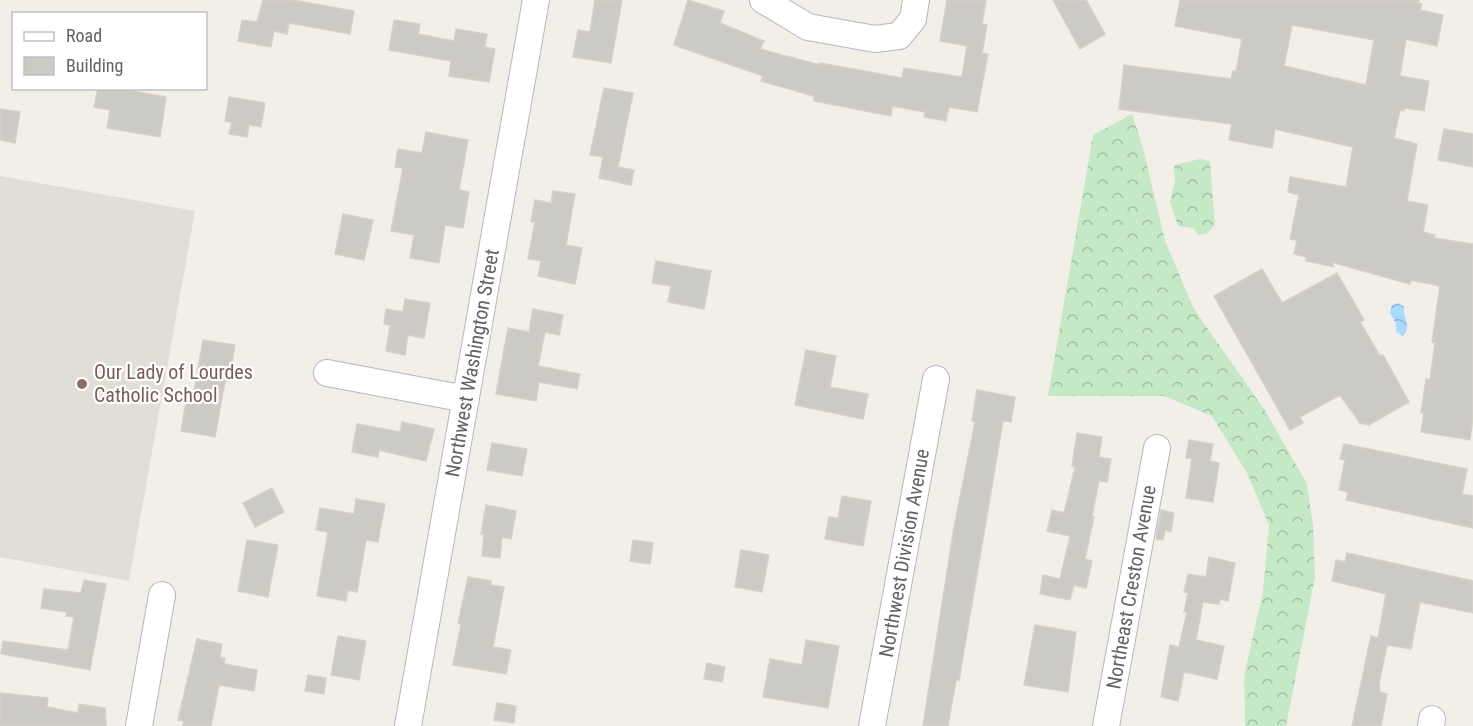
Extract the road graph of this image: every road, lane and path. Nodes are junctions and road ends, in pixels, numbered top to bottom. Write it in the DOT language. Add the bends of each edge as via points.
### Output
graph roads {
  1 [pos="536,0"];
  2 [pos="763,0"];
  3 [pos="916,0"];
  4 [pos="327,373"];
  5 [pos="936,379"];
  6 [pos="466,399"];
  7 [pos="1156,448"];
  8 [pos="162,595"];
  9 [pos="139,726"];
  10 [pos="408,726"];
  11 [pos="872,726"];
  12 [pos="1106,726"];
  1 -- 6 [label="street, Northwest Washington Street"];
  2 -- 3 [label="street" via="808,27 875,39 899,36 913,19"];
  4 -- 6 [label="street"];
  5 -- 11 [label="street, Northwest Division Avenue"];
  6 -- 10 [label="street, Northwest Washington Street"];
  7 -- 12 [label="street, Northeast Creston Avenue"];
  8 -- 9 [label="street"];
}
